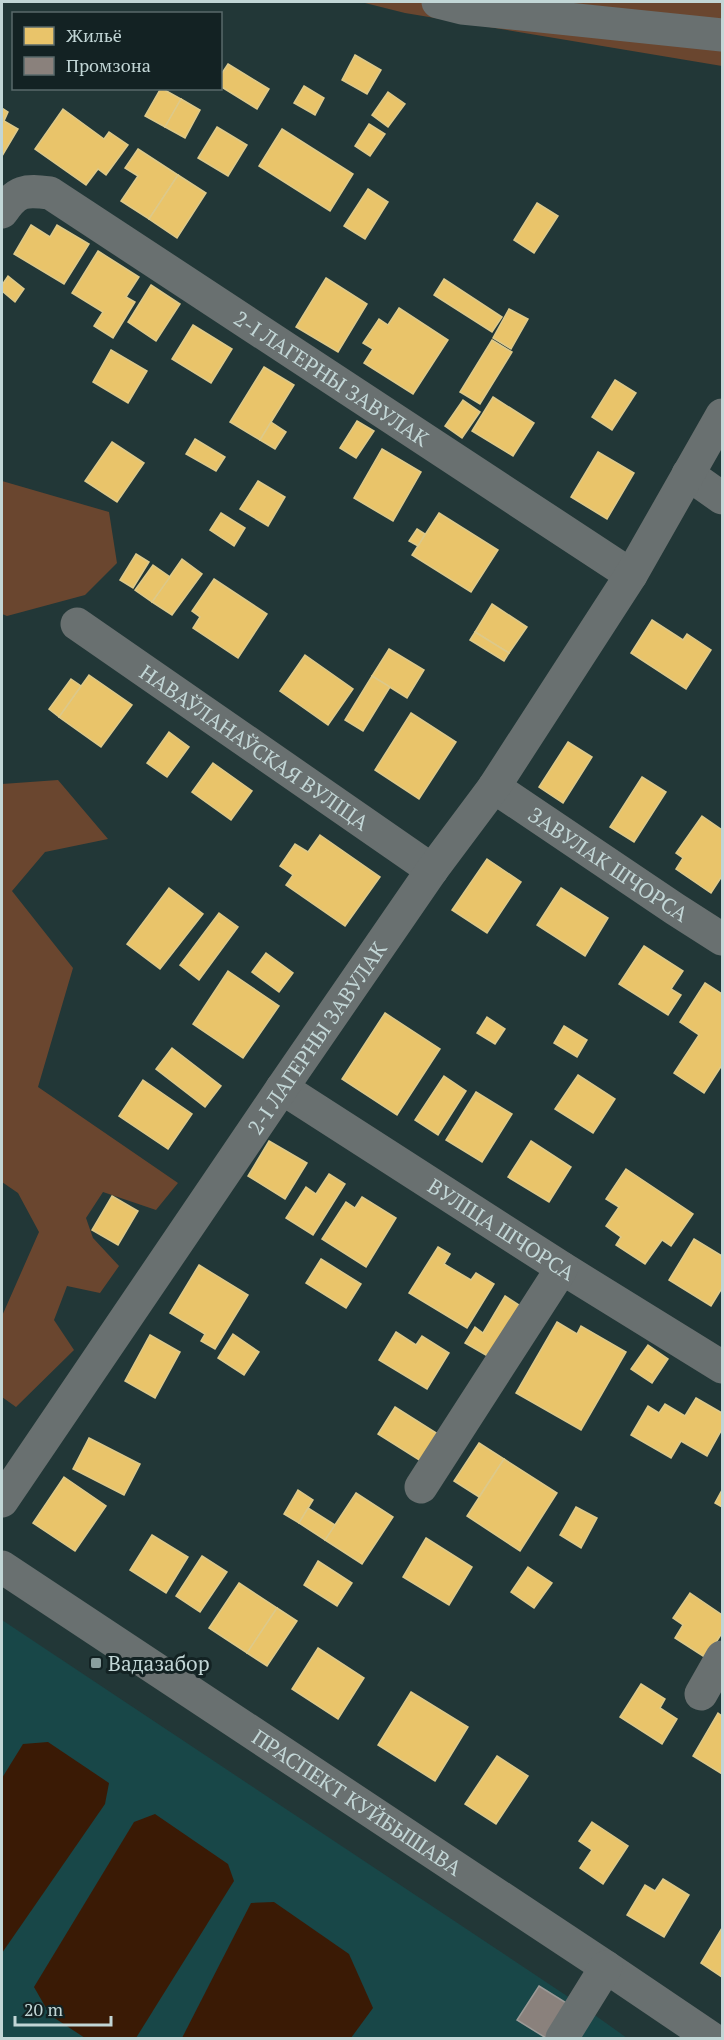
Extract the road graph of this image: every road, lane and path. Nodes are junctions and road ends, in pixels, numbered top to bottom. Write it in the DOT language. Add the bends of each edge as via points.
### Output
graph roads {
  1 [pos="438,2"];
  2 [pos="723,34"];
  3 [pos="2,212"];
  4 [pos="723,414"];
  5 [pos="688,474"];
  6 [pos="723,498"];
  7 [pos="631,575"];
  8 [pos="77,624"];
  9 [pos="494,787"];
  10 [pos="432,870"];
  11 [pos="723,939"];
  12 [pos="282,1088"];
  13 [pos="562,1268"];
  14 [pos="723,1367"];
  15 [pos="421,1487"];
  16 [pos="2,1501"];
  17 [pos="2,1567"];
  18 [pos="723,1657"];
  19 [pos="701,1694"];
  20 [pos="606,1967"];
  21 [pos="562,2038"];
  22 [pos="711,2038"];
  1 -- 2 [label="street" via="462,8"];
  3 -- 7 [label="street, 2-І ЛАГЕРНЫ ЗАВУЛАК" via="10,199 29,190 50,193"];
  4 -- 5 [label="street, 2-І ЛАГЕРНЫ ЗАВУЛАК"];
  5 -- 6 [label="street"];
  5 -- 7 [label="street, 2-І ЛАГЕРНЫ ЗАВУЛАК"];
  7 -- 9 [label="street, 2-І ЛАГЕРНЫ ЗАВУЛАК"];
  8 -- 10 [label="street, НАВАЎЛАНАЎСКАЯ ВУЛІЦА"];
  9 -- 10 [label="street, 2-І ЛАГЕРНЫ ЗАВУЛАК"];
  9 -- 11 [label="street, ЗАВУЛАК ШЧОРСА"];
  10 -- 12 [label="street, 2-І ЛАГЕРНЫ ЗАВУЛАК"];
  12 -- 13 [label="street, ВУЛІЦА ШЧОРСА"];
  12 -- 16 [label="street, 2-І ЛАГЕРНЫ ЗАВУЛАК"];
  13 -- 14 [label="street, ВУЛІЦА ШЧОРСА"];
  13 -- 15 [label="street"];
  17 -- 20 [label="street, ПРАСПЕКТ КУЙБЫШАВА"];
  18 -- 19 [label="street"];
  20 -- 21 [label="street"];
  20 -- 22 [label="street, ПРАСПЕКТ КУЙБЫШАВА"];
}
